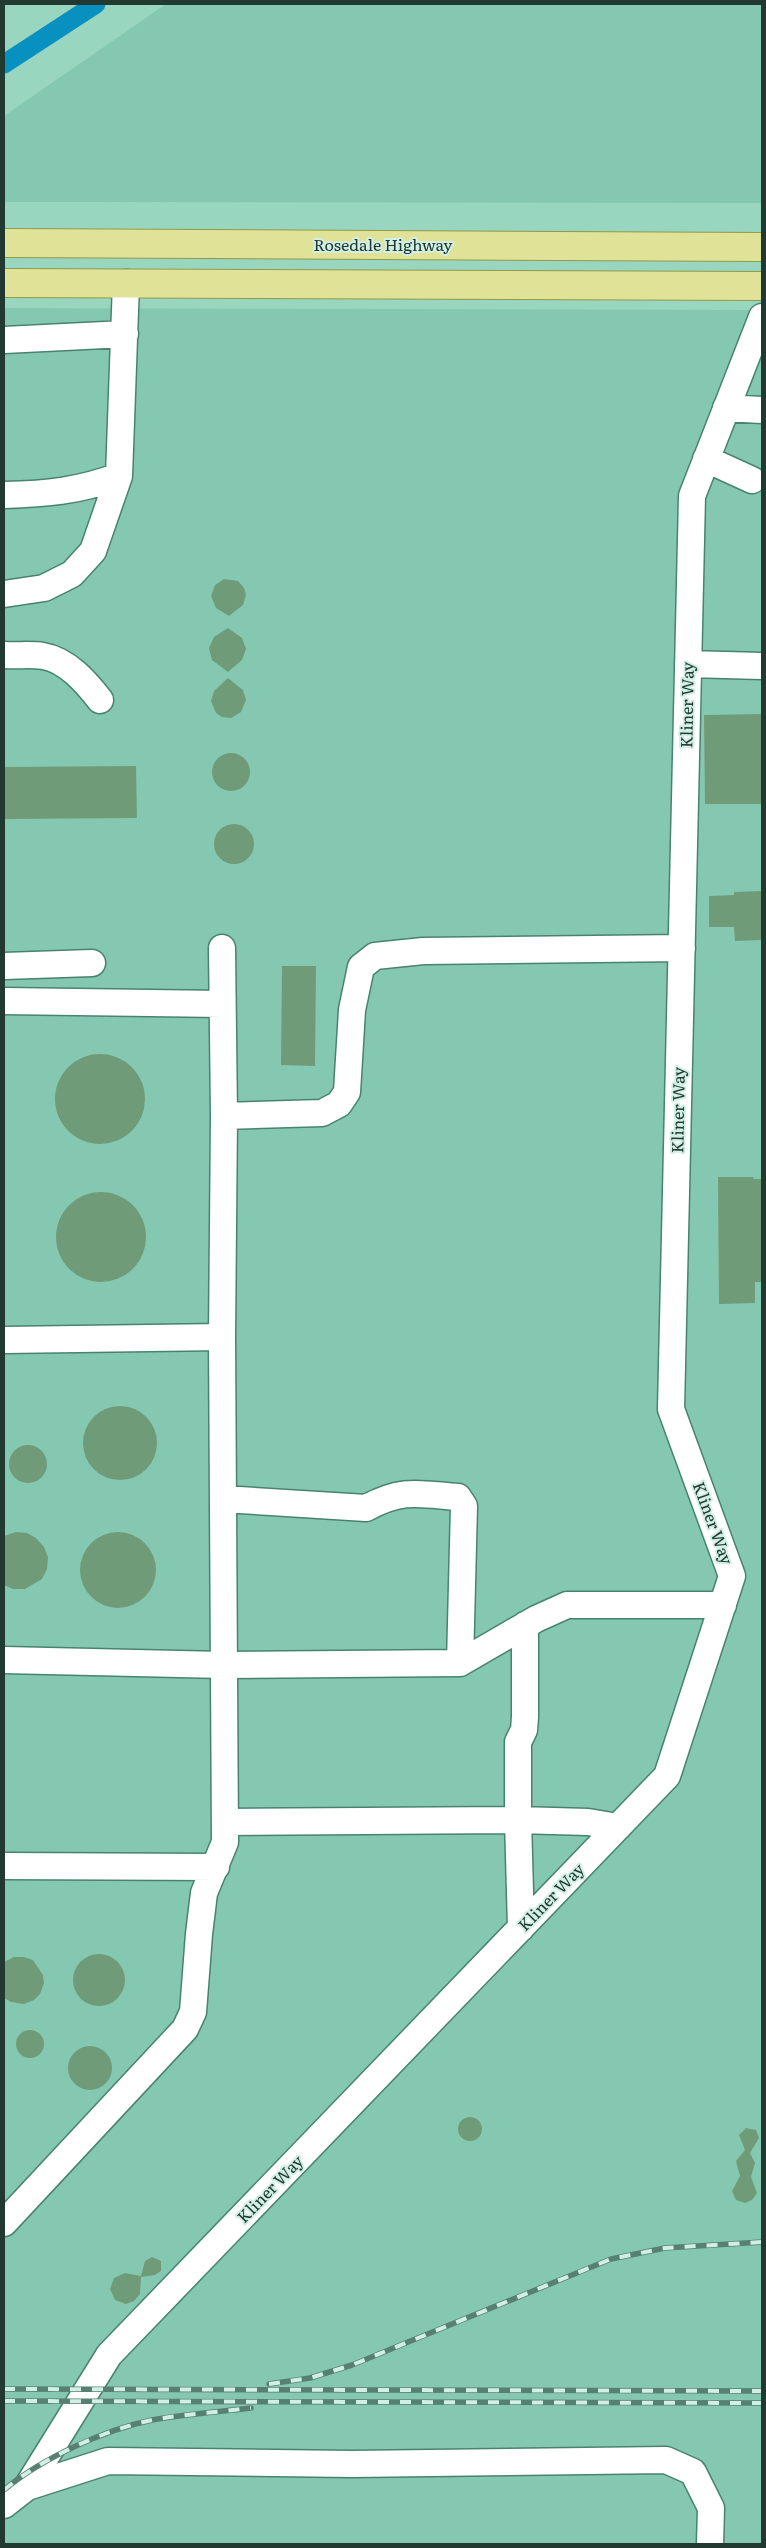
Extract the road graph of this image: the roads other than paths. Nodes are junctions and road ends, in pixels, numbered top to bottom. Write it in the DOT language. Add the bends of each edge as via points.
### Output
graph roads {
  1 [pos="4,243"];
  2 [pos="762,247"];
  3 [pos="4,283"];
  4 [pos="126,284"];
  5 [pos="762,286"];
  6 [pos="762,317"];
  7 [pos="125,334"];
  8 [pos="4,340"];
  9 [pos="726,408"];
  10 [pos="762,410"];
  11 [pos="706,459"];
  12 [pos="119,476"];
  13 [pos="752,480"];
  14 [pos="4,495"];
  15 [pos="4,594"];
  16 [pos="4,656"];
  17 [pos="688,664"];
  18 [pos="762,666"];
  19 [pos="100,700"];
  20 [pos="222,948"];
  21 [pos="682,948"];
  22 [pos="92,963"];
  23 [pos="4,966"];
  24 [pos="4,1001"];
  25 [pos="222,1004"];
  26 [pos="224,1116"];
  27 [pos="222,1337"];
  28 [pos="4,1340"];
  29 [pos="223,1499"];
  30 [pos="723,1605"];
  31 [pos="525,1625"];
  32 [pos="4,1660"];
  33 [pos="460,1663"];
  34 [pos="223,1666"];
  35 [pos="518,1820"];
  36 [pos="225,1822"];
  37 [pos="618,1827"];
  38 [pos="4,1866"];
  39 [pos="216,1867"];
  40 [pos="521,1928"];
  41 [pos="4,2223"];
  42 [pos="27,2488"];
  43 [pos="4,2504"];
  44 [pos="710,2544"];
  1 -- 2 [label="main road, Rosedale Highway"];
  3 -- 4 [label="main road"];
  4 -- 5 [label="main road"];
  4 -- 7 [label="lane"];
  6 -- 9 [label="lane, Kliner Way"];
  7 -- 8 [label="lane"];
  7 -- 12 [label="lane"];
  9 -- 10 [label="lane"];
  9 -- 11 [label="lane, Kliner Way"];
  11 -- 13 [label="lane"];
  11 -- 17 [label="lane, Kliner Way" via="692,496"];
  12 -- 14 [label="lane" via="80,489"];
  12 -- 15 [label="lane" via="94,551 72,574 44,588"];
  16 -- 19 [label="lane" via="44,656 66,666 87,683"];
  17 -- 18 [label="lane"];
  17 -- 21 [label="lane, Kliner Way"];
  20 -- 25 [label="lane"];
  21 -- 26 [label="lane" via="422,951 375,956 361,967 352,1010 347,1092 339,1104 322,1113"];
  21 -- 30 [label="lane, Kliner Way" via="671,1409 732,1576"];
  22 -- 23 [label="lane"];
  24 -- 25 [label="lane"];
  25 -- 26 [label="lane"];
  26 -- 27 [label="lane"];
  27 -- 28 [label="lane"];
  27 -- 29 [label="lane"];
  29 -- 33 [label="lane" via="366,1508 404,1493 458,1497 464,1506"];
  29 -- 34 [label="lane"];
  30 -- 31 [label="lane" via="567,1605"];
  30 -- 37 [label="lane, Kliner Way" via="667,1776"];
  31 -- 33 [label="lane"];
  31 -- 35 [label="lane" via="525,1717 524,1730 518,1742"];
  32 -- 34 [label="lane"];
  33 -- 34 [label="lane"];
  34 -- 36 [label="lane"];
  35 -- 36 [label="lane"];
  35 -- 37 [label="lane" via="588,1822"];
  35 -- 40 [label="lane"];
  36 -- 39 [label="lane" via="225,1842"];
  37 -- 40 [label="lane, Kliner Way"];
  38 -- 39 [label="lane"];
  39 -- 41 [label="lane" via="204,1893 193,2012 184,2029"];
  40 -- 42 [label="lane, Kliner Way" via="109,2355"];
  42 -- 43 [label="lane"];
  42 -- 44 [label="lane" via="108,2461 352,2464 666,2460 693,2472 711,2508"];
}
